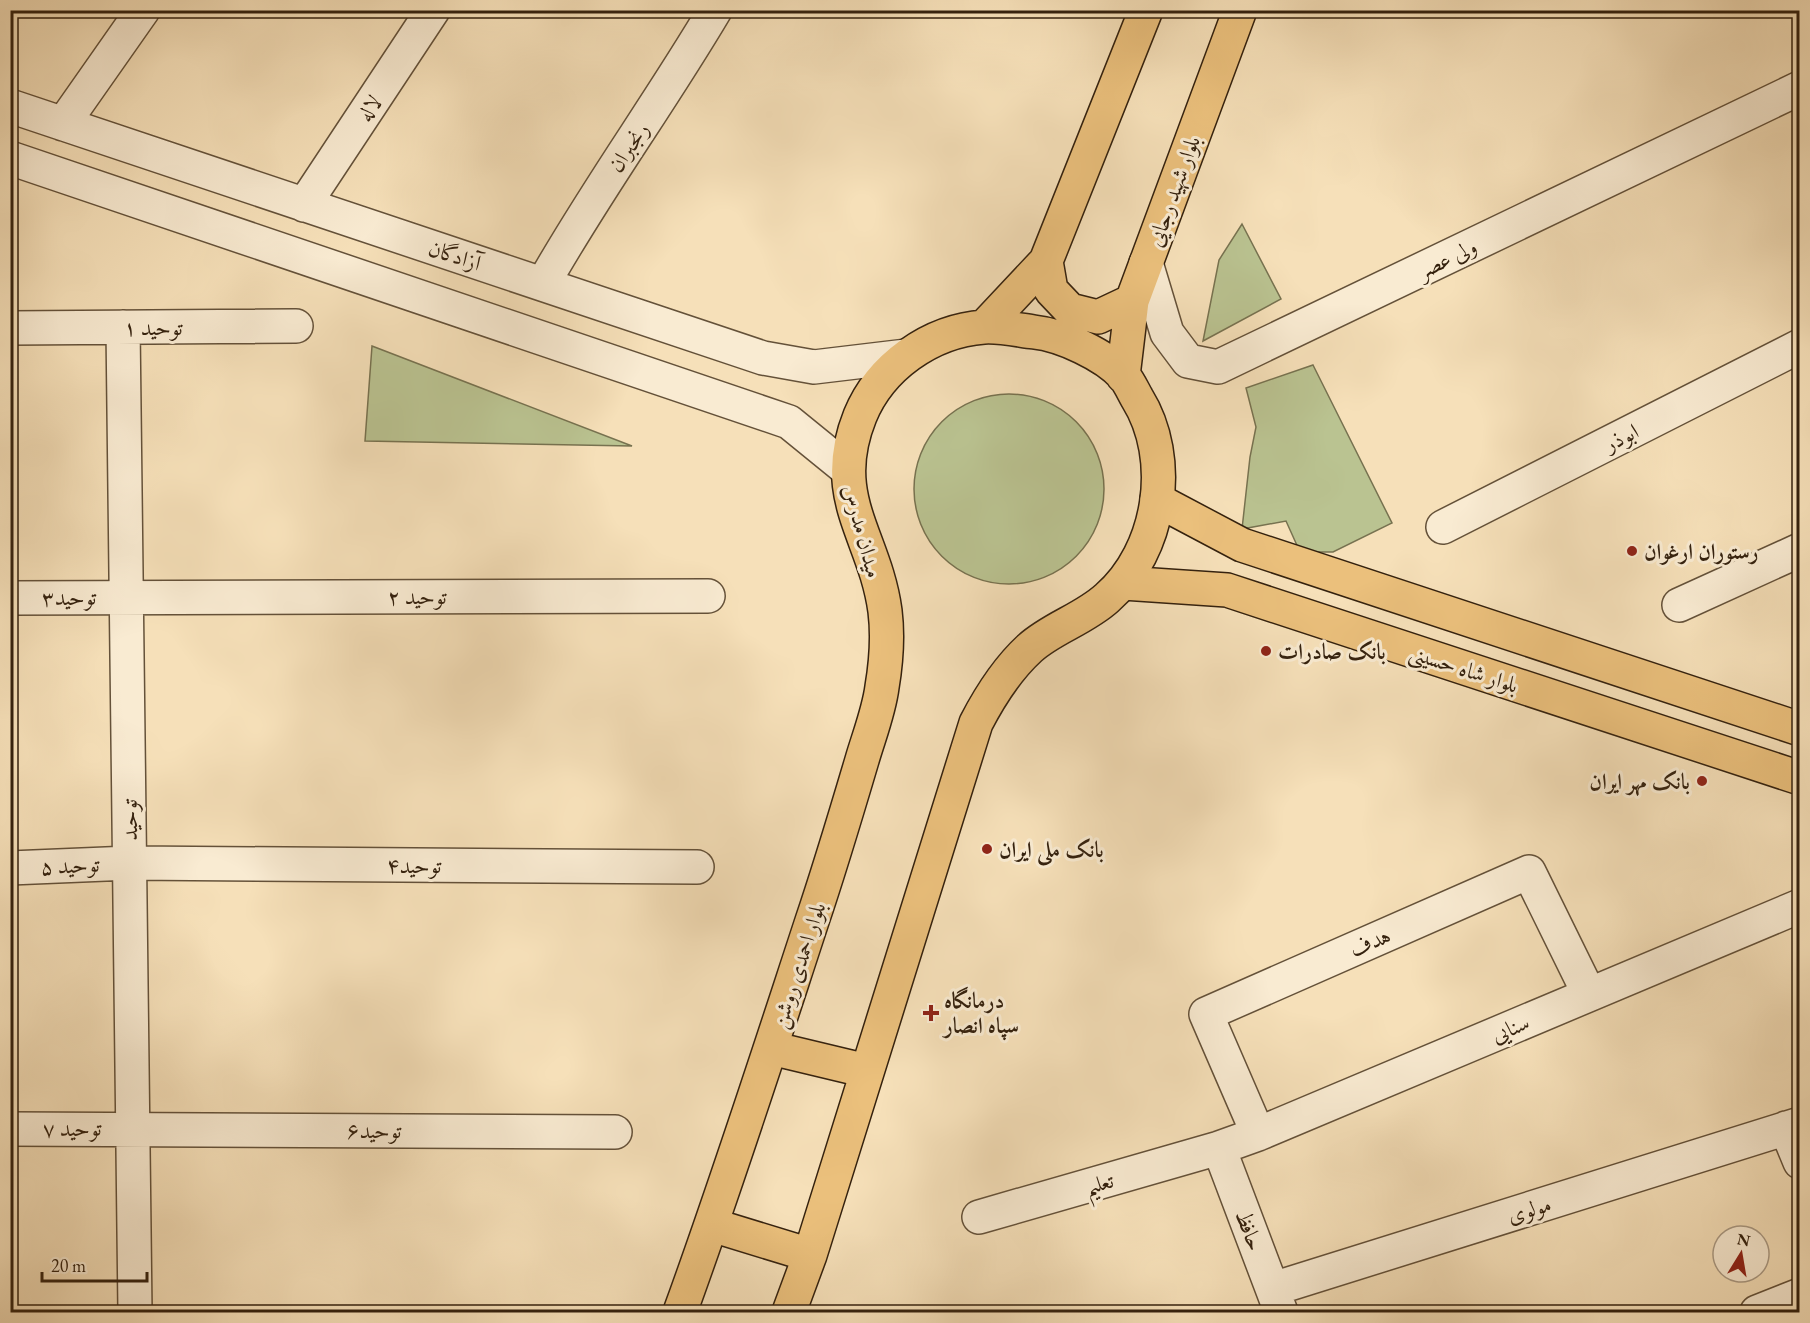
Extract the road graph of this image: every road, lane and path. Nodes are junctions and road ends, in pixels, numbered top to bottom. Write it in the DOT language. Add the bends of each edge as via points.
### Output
graph roads {
  1 [pos="143,10"];
  2 [pos="433,10"];
  3 [pos="1146,10"];
  4 [pos="1240,10"];
  5 [pos="704,16"];
  6 [pos="1800,88"];
  7 [pos="10,106"];
  8 [pos="63,124"];
  9 [pos="10,159"];
  10 [pos="304,205"];
  11 [pos="1046,261"];
  12 [pos="1146,263"];
  13 [pos="543,284"];
  14 [pos="1132,301"];
  15 [pos="296,326"];
  16 [pos="123,327"];
  17 [pos="984,327"];
  18 [pos="10,328"];
  19 [pos="1800,346"];
  20 [pos="906,356"];
  21 [pos="1123,376"];
  22 [pos="848,470"];
  23 [pos="1157,500"];
  24 [pos="1443,527"];
  25 [pos="1800,550"];
  26 [pos="1123,583"];
  27 [pos="708,596"];
  28 [pos="127,597"];
  29 [pos="10,598"];
  30 [pos="1679,605"];
  31 [pos="885,611"];
  32 [pos="1800,729"];
  33 [pos="1800,778"];
  34 [pos="130,863"];
  35 [pos="697,867"];
  36 [pos="10,868"];
  37 [pos="1800,906"];
  38 [pos="1589,994"];
  39 [pos="771,1048"];
  40 [pos="867,1071"];
  41 [pos="1793,1126"];
  42 [pos="133,1128"];
  43 [pos="10,1129"];
  44 [pos="615,1132"];
  45 [pos="1258,1134"];
  46 [pos="1219,1148"];
  47 [pos="1800,1162"];
  48 [pos="979,1217"];
  49 [pos="712,1225"];
  50 [pos="810,1255"];
  51 [pos="1800,1295"];
  52 [pos="1277,1301"];
  53 [pos="135,1312"];
  54 [pos="680,1312"];
  55 [pos="789,1312"];
  56 [pos="1757,1312"];
  1 -- 8 [label="street"];
  2 -- 10 [label="street, لاله"];
  3 -- 11 [label="main road"];
  4 -- 12 [label="main road, بلوار شهید رجایی"];
  5 -- 13 [label="street, رنجبران" via="679,71 579,220"];
  6 -- 12 [label="street, ولی عصر" via="1218,367 1188,360 1167,333"];
  7 -- 8 [label="street, آزادگان"];
  8 -- 10 [label="street, آزادگان"];
  9 -- 22 [label="street" via="789,422"];
  10 -- 13 [label="street, آزادگان"];
  11 -- 14 [label="main road" via="1051,290 1070,310 1098,317"];
  11 -- 17 [label="main road"];
  12 -- 14 [label="main road, بلوار شهید رجایی"];
  13 -- 20 [label="street, آزادگان" via="763,357 814,367"];
  14 -- 21 [label="main road, بلوار شهید رجایی"];
  15 -- 16 [label="street, توحید ۱"];
  16 -- 18 [label="street, توحید ۱"];
  16 -- 28 [label="street, توحید"];
  17 -- 20 [label="main road, میدان مدرس" via="947,335"];
  17 -- 21 [label="main road, میدان مدرس" via="1043,333 1066,340 1091,352"];
  19 -- 24 [label="street, ابوذر"];
  20 -- 22 [label="main road, میدان مدرس" via="889,370 860,416"];
  21 -- 23 [label="main road, میدان مدرس" via="1143,407 1156,452"];
  22 -- 31 [label="main road, میدان مدرس" via="850,497"];
  23 -- 26 [label="main road, میدان مدرس" via="1146,544"];
  23 -- 32 [label="main road, بلوار شاه حسینی" via="1242,545"];
  25 -- 30 [label="street"];
  26 -- 33 [label="main road, بلوار شاه حسینی" via="1227,590"];
  26 -- 40 [label="main road, میدان مدرس" via="1088,614 1030,648 1000,682 976,723"];
  27 -- 28 [label="street, توحید ۲"];
  28 -- 29 [label="street, توحید۳"];
  28 -- 34 [label="street, توحید"];
  31 -- 39 [label="main road, بلوار احمدی روشن" via="882,690"];
  34 -- 35 [label="street, توحید۴"];
  34 -- 36 [label="street, توحید ۵"];
  34 -- 42 [label="street, توحید"];
  37 -- 38 [label="street, سنایی"];
  38 -- 45 [label="street, سنایی"];
  38 -- 45 [label="street, هدف" via="1529,872 1206,1014"];
  39 -- 40 [label="main road"];
  39 -- 49 [label="main road, بلوار احمدی روشن"];
  40 -- 50 [label="main road"];
  41 -- 47 [label="street"];
  41 -- 52 [label="street, مولوی"];
  42 -- 43 [label="street, توحید ۷"];
  42 -- 44 [label="street, توحید۶"];
  42 -- 53 [label="street, توحید"];
  45 -- 46 [label="street, سنایی"];
  46 -- 48 [label="street, تعلیم"];
  46 -- 52 [label="street, حافظ"];
  49 -- 50 [label="main road"];
  49 -- 54 [label="main road, بلوار احمدی روشن"];
  50 -- 55 [label="main road"];
  51 -- 56 [label="street"];
}
